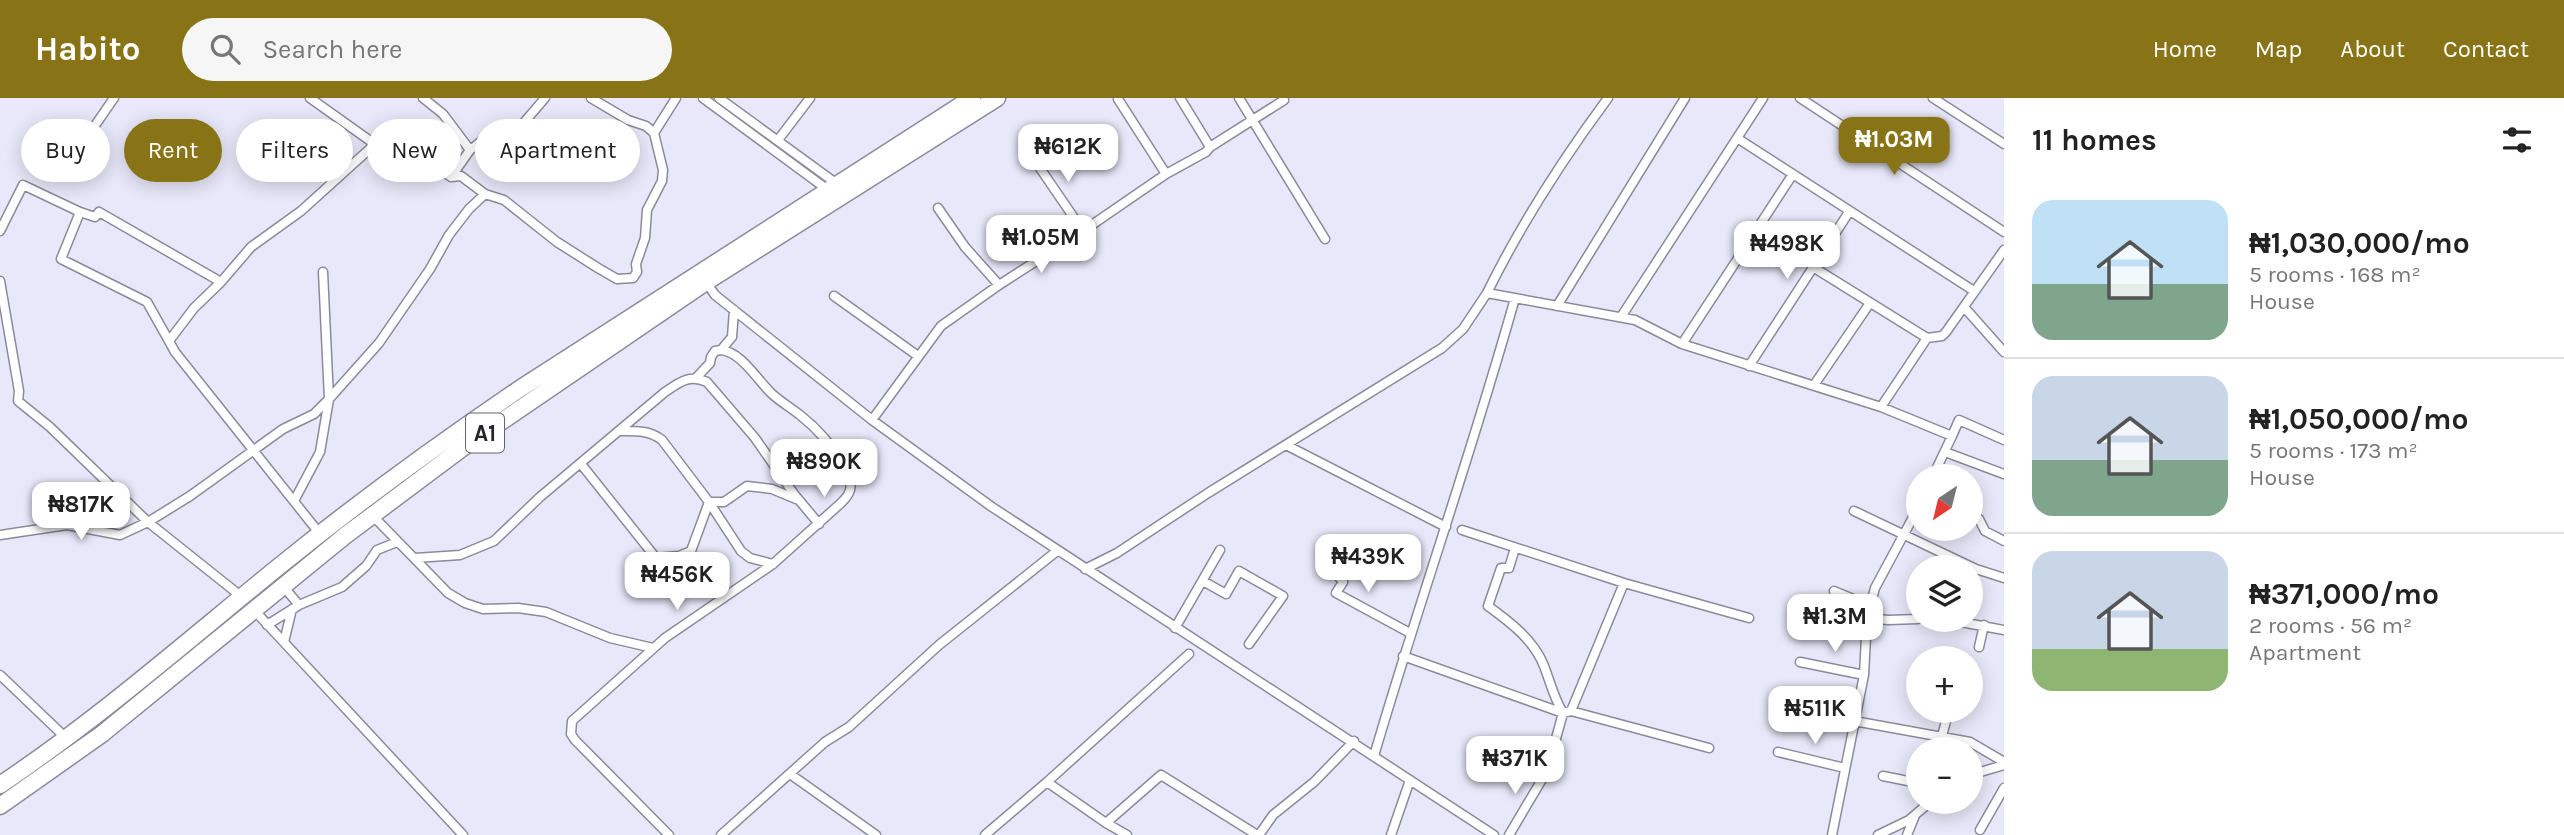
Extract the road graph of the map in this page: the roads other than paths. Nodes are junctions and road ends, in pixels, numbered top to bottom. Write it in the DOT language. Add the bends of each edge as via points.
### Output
graph roads {
  1 [pos="114,98"];
  2 [pos="310,98"];
  3 [pos="423,98"];
  4 [pos="545,98"];
  5 [pos="591,98"];
  6 [pos="676,98"];
  7 [pos="703,98"];
  8 [pos="719,98"];
  9 [pos="810,98"];
  10 [pos="972,98"];
  11 [pos="997,98"];
  12 [pos="1180,98"];
  13 [pos="1239,98"];
  14 [pos="1608,98"];
  15 [pos="1685,98"];
  16 [pos="1763,98"];
  17 [pos="1800,98"];
  18 [pos="1933,98"];
  19 [pos="1118,99"];
  20 [pos="1284,100"];
  21 [pos="100,119"];
  22 [pos="1253,119"];
  23 [pos="654,133"];
  24 [pos="1737,138"];
  25 [pos="367,140"];
  26 [pos="778,140"];
  27 [pos="2004,144"];
  28 [pos="1210,147"];
  29 [pos="470,150"];
  30 [pos="367,151"];
  31 [pos="1029,152"];
  32 [pos="461,163"];
  33 [pos="1166,174"];
  34 [pos="1793,174"];
  35 [pos="461,176"];
  36 [pos="832,187"];
  37 [pos="485,194"];
  38 [pos="938,208"];
  39 [pos="80,212"];
  40 [pos="1849,212"];
  41 [pos="0,231"];
  42 [pos="1083,231"];
  43 [pos="2004,232"];
  44 [pos="1325,239"];
  45 [pos="2004,250"];
  46 [pos="1813,267"];
  47 [pos="323,272"];
  48 [pos="0,281"];
  49 [pos="221,282"];
  50 [pos="706,282"];
  51 [pos="999,285"];
  52 [pos="1974,291"];
  53 [pos="1487,293"];
  54 [pos="834,296"];
  55 [pos="1515,298"];
  56 [pos="1871,303"];
  57 [pos="1556,306"];
  58 [pos="1964,307"];
  59 [pos="734,310"];
  60 [pos="1621,317"];
  61 [pos="1927,338"];
  62 [pos="169,341"];
  63 [pos="1682,344"];
  64 [pos="721,350"];
  65 [pos="2004,352"];
  66 [pos="918,356"];
  67 [pos="1749,366"];
  68 [pos="696,378"];
  69 [pos="1814,385"];
  70 [pos="329,399"];
  71 [pos="1881,407"];
  72 [pos="872,420"];
  73 [pos="620,431"];
  74 [pos="1952,436"];
  75 [pos="2004,440"];
  76 [pos="1286,445"];
  77 [pos="255,451"];
  78 [pos="1945,452"];
  79 [pos="581,464"];
  80 [pos="1939,464"];
  81 [pos="2004,474"];
  82 [pos="799,500"];
  83 [pos="294,501"];
  84 [pos="709,502"];
  85 [pos="1854,511"];
  86 [pos="372,515"];
  87 [pos="148,522"];
  88 [pos="819,524"];
  89 [pos="1446,527"];
  90 [pos="1983,527"];
  91 [pos="1462,530"];
  92 [pos="320,534"];
  93 [pos="0,535"];
  94 [pos="1905,536"];
  95 [pos="2004,541"];
  96 [pos="397,542"];
  97 [pos="1339,547"];
  98 [pos="1515,548"];
  99 [pos="1220,550"];
  100 [pos="1057,551"];
  101 [pos="415,558"];
  102 [pos="773,564"];
  103 [pos="276,569"];
  104 [pos="1086,569"];
  105 [pos="2004,578"];
  106 [pos="1203,581"];
  107 [pos="1624,583"];
  108 [pos="285,584"];
  109 [pos="1834,591"];
  110 [pos="242,597"];
  111 [pos="1870,606"];
  112 [pos="295,607"];
  113 [pos="254,610"];
  114 [pos="1749,618"];
  115 [pos="1867,618"];
  116 [pos="1906,619"];
  117 [pos="267,625"];
  118 [pos="1984,625"];
  119 [pos="1175,628"];
  120 [pos="2004,630"];
  121 [pos="1410,633"];
  122 [pos="284,642"];
  123 [pos="1249,644"];
  124 [pos="1979,646"];
  125 [pos="653,648"];
  126 [pos="1189,654"];
  127 [pos="1403,656"];
  128 [pos="1800,662"];
  129 [pos="0,675"];
  130 [pos="1864,675"];
  131 [pos="1567,712"];
  132 [pos="90,719"];
  133 [pos="1854,721"];
  134 [pos="1946,723"];
  135 [pos="102,734"];
  136 [pos="1942,736"];
  137 [pos="66,738"];
  138 [pos="1353,741"];
  139 [pos="1709,748"];
  140 [pos="1779,752"];
  141 [pos="1374,756"];
  142 [pos="2003,766"];
  143 [pos="1845,768"];
  144 [pos="1983,771"];
  145 [pos="790,774"];
  146 [pos="1883,776"];
  147 [pos="1410,780"];
  148 [pos="1906,781"];
  149 [pos="1048,782"];
  150 [pos="0,785"];
  151 [pos="2004,788"];
  152 [pos="0,806"];
  153 [pos="1916,814"];
  154 [pos="1914,816"];
  155 [pos="1106,822"];
  156 [pos="1980,830"];
  157 [pos="463,835"];
  158 [pos="669,835"];
  159 [pos="720,835"];
  160 [pos="876,835"];
  161 [pos="985,835"];
  162 [pos="1127,835"];
  163 [pos="1258,835"];
  164 [pos="1391,835"];
  165 [pos="1494,835"];
  166 [pos="1509,835"];
  167 [pos="1832,835"];
  168 [pos="1878,835"];
  169 [pos="1907,835"];
  1 -- 21 [label="street"];
  2 -- 25 [label="street"];
  3 -- 29 [label="street" via="443,114"];
  4 -- 29 [label="street" via="521,126"];
  5 -- 23 [label="street"];
  6 -- 23 [label="street"];
  7 -- 36 [label="street"];
  8 -- 26 [label="street"];
  9 -- 26 [label="street"];
  10 -- 36 [label="highway, A1"];
  11 -- 50 [label="highway, A1"];
  12 -- 28 [label="street"];
  13 -- 22 [label="street"];
  14 -- 53 [label="street" via="1568,151"];
  15 -- 57 [label="street"];
  16 -- 24 [label="street"];
  17 -- 43 [label="street"];
  18 -- 27 [label="street"];
  19 -- 33 [label="street"];
  20 -- 22 [label="street"];
  22 -- 28 [label="street"];
  22 -- 44 [label="street"];
  23 -- 37 [label="street" via="662,181 647,211 645,238 633,278 617,279 608,274 503,200"];
  24 -- 34 [label="street"];
  24 -- 60 [label="street"];
  26 -- 36 [label="street"];
  28 -- 33 [label="street"];
  29 -- 32 [label="street"];
  30 -- 49 [label="street" via="301,211 251,247"];
  31 -- 42 [label="street"];
  33 -- 42 [label="street"];
  34 -- 40 [label="street"];
  34 -- 63 [label="street"];
  35 -- 37 [label="street"];
  36 -- 92 [label="highway, A1" via="481,415"];
  37 -- 70 [label="street" via="449,235 379,343"];
  38 -- 51 [label="street"];
  39 -- 41 [label="street" via="23,185"];
  39 -- 49 [label="street" via="95,217 99,212"];
  39 -- 62 [label="street" via="61,259 147,302"];
  40 -- 46 [label="street"];
  40 -- 52 [label="street"];
  42 -- 51 [label="street"];
  45 -- 52 [label="street"];
  46 -- 56 [label="street"];
  46 -- 67 [label="street"];
  47 -- 70 [label="street"];
  48 -- 87 [label="street" via="18,401"];
  49 -- 62 [label="street"];
  50 -- 59 [label="street"];
  50 -- 86 [label="highway, A1"];
  51 -- 66 [label="street" via="941,326"];
  52 -- 58 [label="street"];
  53 -- 55 [label="street"];
  53 -- 76 [label="street" via="1454,340"];
  54 -- 66 [label="street"];
  55 -- 57 [label="street"];
  55 -- 89 [label="street"];
  56 -- 61 [label="street"];
  56 -- 69 [label="street"];
  57 -- 60 [label="street"];
  58 -- 61 [label="street" via="1942,336"];
  58 -- 65 [label="street"];
  59 -- 64 [label="street" via="732,337"];
  59 -- 72 [label="street"];
  60 -- 63 [label="street"];
  61 -- 71 [label="street"];
  62 -- 77 [label="street"];
  63 -- 67 [label="street"];
  64 -- 68 [label="street" via="715,351"];
  64 -- 88 [label="street" via="736,356 772,395 817,430 840,460 849,476 849,496"];
  66 -- 72 [label="street"];
  67 -- 69 [label="street"];
  68 -- 73 [label="street" via="685,378"];
  68 -- 82 [label="street" via="707,382 755,438"];
  69 -- 71 [label="street"];
  70 -- 77 [label="street" via="314,414 283,429"];
  70 -- 83 [label="street" via="320,452"];
  71 -- 74 [label="street"];
  72 -- 100 [label="street"];
  73 -- 79 [label="street"];
  73 -- 84 [label="street" via="644,431 662,440"];
  74 -- 75 [label="street" via="1959,420"];
  74 -- 78 [label="street"];
  76 -- 89 [label="street"];
  76 -- 104 [label="street"];
  77 -- 83 [label="street"];
  77 -- 87 [label="street"];
  78 -- 80 [label="street"];
  78 -- 81 [label="street"];
  79 -- 84 [label="street" via="656,558 691,551"];
  79 -- 101 [label="street" via="487,545 460,555"];
  82 -- 84 [label="street" via="772,489 747,486 724,502"];
  82 -- 88 [label="street"];
  83 -- 92 [label="street"];
  84 -- 102 [label="street" via="741,551"];
  85 -- 94 [label="street"];
  86 -- 96 [label="street"];
  86 -- 108 [label="highway, A1"];
  87 -- 93 [label="street" via="120,535 67,525"];
  87 -- 110 [label="street"];
  88 -- 102 [label="street"];
  89 -- 121 [label="street"];
  90 -- 95 [label="street"];
  91 -- 98 [label="street"];
  92 -- 103 [label="highway, A1"];
  94 -- 105 [label="street"];
  94 -- 111 [label="street" via="1875,588"];
  96 -- 101 [label="street"];
  96 -- 112 [label="street" via="377,550 342,587"];
  97 -- 121 [label="street" via="1338,576 1343,582 1336,593"];
  98 -- 107 [label="street"];
  98 -- 131 [label="street" via="1509,568 1501,568 1488,606 1530,641 1544,665 1550,691"];
  99 -- 106 [label="street"];
  100 -- 104 [label="street"];
  100 -- 145 [label="street"];
  101 -- 125 [label="street" via="448,593 465,603 539,611 610,638"];
  102 -- 125 [label="street"];
  103 -- 108 [label="highway"];
  103 -- 110 [label="highway, A1"];
  104 -- 119 [label="street"];
  106 -- 119 [label="street"];
  106 -- 123 [label="street" via="1226,594 1239,571 1283,596"];
  107 -- 114 [label="street"];
  107 -- 131 [label="street"];
  108 -- 112 [label="street"];
  108 -- 113 [label="highway, A1"];
  109 -- 111 [label="street"];
  110 -- 132 [label="highway, A1"];
  111 -- 115 [label="street"];
  112 -- 117 [label="street"];
  112 -- 122 [label="street"];
  113 -- 117 [label="street"];
  113 -- 135 [label="highway, A1"];
  115 -- 116 [label="street"];
  115 -- 130 [label="street"];
  117 -- 122 [label="street"];
  118 -- 120 [label="street"];
  118 -- 124 [label="street"];
  119 -- 138 [label="street"];
  121 -- 127 [label="street"];
  122 -- 157 [label="street"];
  125 -- 158 [label="street" via="572,721 571,734"];
  126 -- 149 [label="street"];
  127 -- 131 [label="street"];
  127 -- 141 [label="street"];
  128 -- 130 [label="street"];
  129 -- 137 [label="street"];
  130 -- 133 [label="street"];
  131 -- 139 [label="street"];
  131 -- 166 [label="street" via="1547,771"];
  132 -- 135 [label="highway"];
  132 -- 137 [label="highway, A1"];
  133 -- 136 [label="street"];
  133 -- 143 [label="street"];
  134 -- 136 [label="street"];
  135 -- 152 [label="highway, A1"];
  136 -- 142 [label="street" via="1970,742"];
  137 -- 150 [label="highway, A1"];
  138 -- 141 [label="street"];
  138 -- 163 [label="street" via="1314,782 1273,815"];
  140 -- 143 [label="street"];
  141 -- 147 [label="street"];
  142 -- 144 [label="street"];
  143 -- 167 [label="street"];
  145 -- 159 [label="street"];
  145 -- 160 [label="street"];
  146 -- 148 [label="street"];
  147 -- 164 [label="street"];
  147 -- 165 [label="street"];
  149 -- 155 [label="street"];
  149 -- 161 [label="street"];
  151 -- 156 [label="street"];
  153 -- 154 [label="street"];
  154 -- 168 [label="street"];
  154 -- 169 [label="street"];
  155 -- 162 [label="street"];
  155 -- 163 [label="street" via="1161,775"];
}
